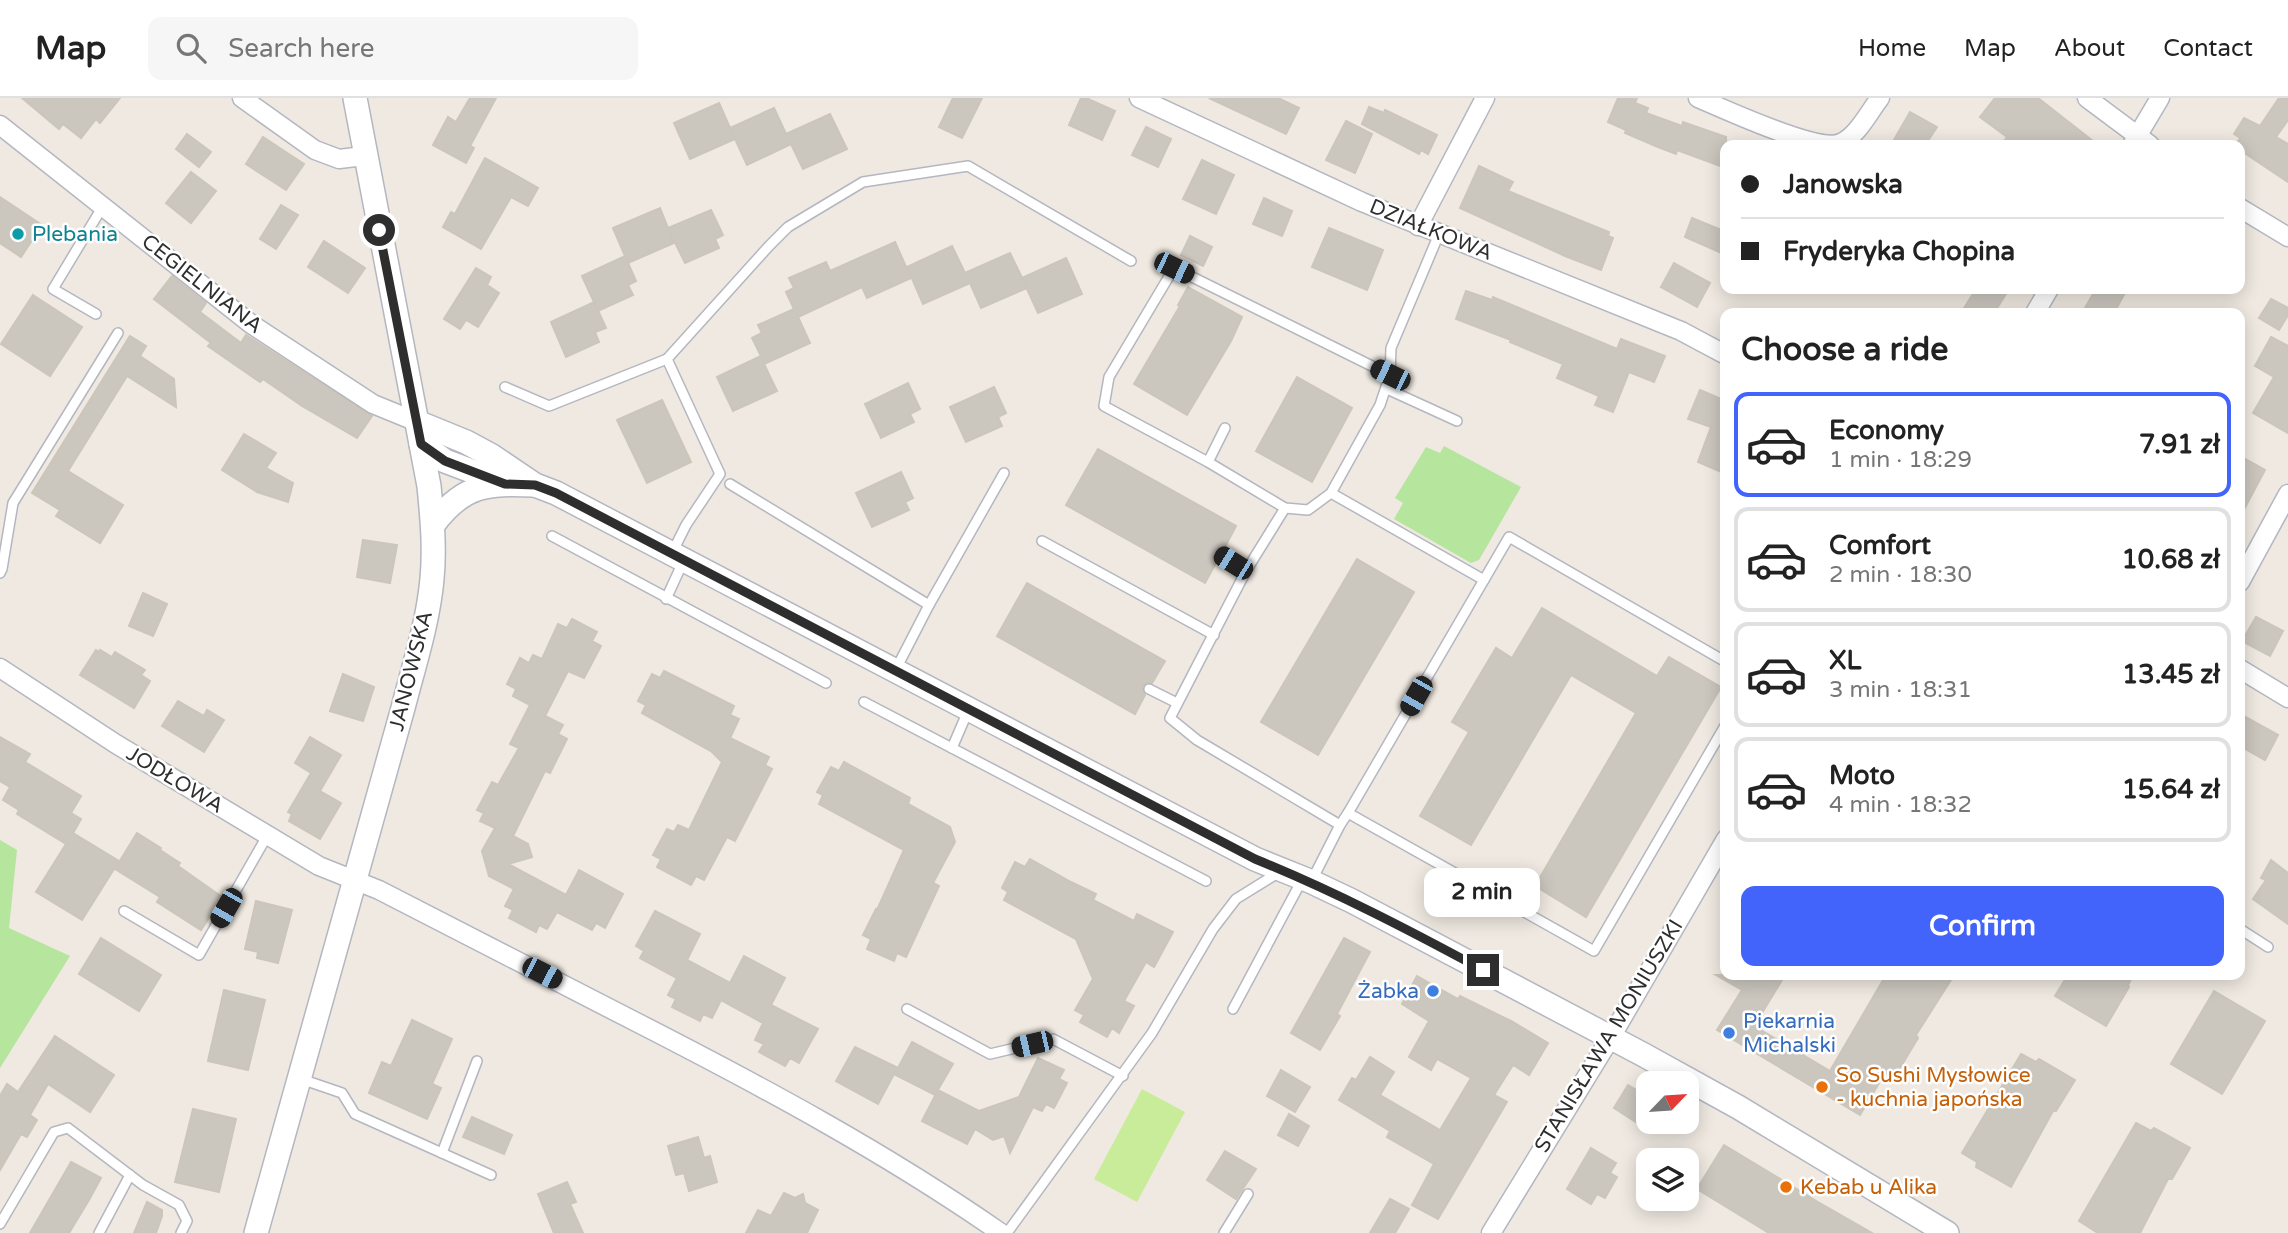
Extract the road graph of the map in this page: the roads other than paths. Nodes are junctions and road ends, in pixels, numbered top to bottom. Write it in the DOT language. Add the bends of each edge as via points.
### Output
graph roads {
  1 [pos="242,98"];
  2 [pos="355,98"];
  3 [pos="1139,98"];
  4 [pos="1485,98"];
  5 [pos="1698,98"];
  6 [pos="1880,98"];
  7 [pos="2087,98"];
  8 [pos="2160,98"];
  9 [pos="0,125"];
  10 [pos="1804,140"];
  11 [pos="1845,140"];
  12 [pos="2138,140"];
  13 [pos="2141,140"];
  14 [pos="364,156"];
  15 [pos="103,206"];
  16 [pos="2245,211"];
  17 [pos="1418,226"];
  18 [pos="1438,234"];
  19 [pos="2288,237"];
  20 [pos="1130,261"];
  21 [pos="96,314"];
  22 [pos="118,333"];
  23 [pos="1720,352"];
  24 [pos="667,359"];
  25 [pos="1390,375"];
  26 [pos="505,387"];
  27 [pos="1387,389"];
  28 [pos="1457,421"];
  29 [pos="1225,428"];
  30 [pos="419,433"];
  31 [pos="1208,461"];
  32 [pos="1004,473"];
  33 [pos="505,484"];
  34 [pos="730,484"];
  35 [pos="535,485"];
  36 [pos="1331,493"];
  37 [pos="2288,494"];
  38 [pos="1284,508"];
  39 [pos="433,525"];
  40 [pos="552,536"];
  41 [pos="1042,541"];
  42 [pos="1221,555"];
  43 [pos="678,556"];
  44 [pos="1246,571"];
  45 [pos="0,573"];
  46 [pos="2245,573"];
  47 [pos="1484,580"];
  48 [pos="666,598"];
  49 [pos="929,605"];
  50 [pos="1214,635"];
  51 [pos="1720,659"];
  52 [pos="0,668"];
  53 [pos="895,670"];
  54 [pos="2245,672"];
  55 [pos="826,683"];
  56 [pos="1149,689"];
  57 [pos="2288,698"];
  58 [pos="864,702"];
  59 [pos="1177,703"];
  60 [pos="969,709"];
  61 [pos="1720,734"];
  62 [pos="952,748"];
  63 [pos="1348,813"];
  64 [pos="1340,825"];
  65 [pos="267,836"];
  66 [pos="1720,849"];
  67 [pos="1299,877"];
  68 [pos="1206,881"];
  69 [pos="355,882"];
  70 [pos="124,911"];
  71 [pos="2245,932"];
  72 [pos="2268,947"];
  73 [pos="907,1009"];
  74 [pos="1233,1009"];
  75 [pos="1611,1037"];
  76 [pos="477,1061"];
  77 [pos="1123,1076"];
  78 [pos="299,1078"];
  79 [pos="442,1153"];
  80 [pos="130,1175"];
  81 [pos="491,1175"];
  82 [pos="1248,1194"];
  83 [pos="0,1224"];
  84 [pos="976,1226"];
  85 [pos="99,1233"];
  86 [pos="181,1233"];
  87 [pos="256,1233"];
  88 [pos="1004,1233"];
  89 [pos="1224,1233"];
  90 [pos="1491,1233"];
  91 [pos="1947,1233"];
  1 -- 14 [label="street" via="315,150 339,159"];
  2 -- 14 [label="street, JANOWSKA"];
  3 -- 17 [label="street, DZIAŁKOWA"];
  4 -- 17 [label="street"];
  5 -- 10 [label="street"];
  6 -- 11 [label="street"];
  7 -- 12 [label="street"];
  8 -- 13 [label="street"];
  9 -- 15 [label="street, CEGIELNIANA"];
  14 -- 30 [label="street, JANOWSKA"];
  15 -- 21 [label="lane" via="53,289"];
  15 -- 30 [label="street, CEGIELNIANA" via="251,324"];
  16 -- 19 [label="street"];
  17 -- 18 [label="street, DZIAŁKOWA"];
  18 -- 23 [label="street, DZIAŁKOWA" via="1681,331"];
  18 -- 25 [label="lane" via="1391,348"];
  20 -- 24 [label="lane" via="968,166 863,182 788,227"];
  22 -- 45 [label="lane" via="12,503"];
  24 -- 26 [label="lane" via="549,406"];
  24 -- 43 [label="lane" via="720,474 686,525"];
  25 -- 27 [label="lane"];
  25 -- 31 [label="lane" via="1174,268 1109,377 1104,406"];
  27 -- 28 [label="lane"];
  27 -- 36 [label="lane"];
  29 -- 31 [label="lane"];
  30 -- 33 [label="street" via="445,461"];
  30 -- 35 [label="street" via="480,449"];
  30 -- 39 [label="street, JANOWSKA"];
  31 -- 38 [label="lane"];
  32 -- 49 [label="lane"];
  33 -- 35 [label="street"];
  33 -- 39 [label="street" via="478,488"];
  34 -- 49 [label="lane"];
  35 -- 43 [label="street"];
  36 -- 38 [label="lane" via="1308,510"];
  36 -- 47 [label="lane"];
  37 -- 46 [label="street"];
  38 -- 44 [label="lane"];
  39 -- 69 [label="street, JANOWSKA" via="432,580 424,626"];
  40 -- 48 [label="lane"];
  41 -- 50 [label="lane"];
  42 -- 44 [label="lane"];
  43 -- 48 [label="lane"];
  43 -- 53 [label="street"];
  44 -- 50 [label="lane"];
  47 -- 51 [label="lane" via="1509,537"];
  47 -- 63 [label="lane"];
  48 -- 55 [label="lane"];
  49 -- 53 [label="lane"];
  50 -- 59 [label="lane"];
  52 -- 65 [label="street, JODŁOWA"];
  53 -- 60 [label="street"];
  54 -- 57 [label="street"];
  56 -- 59 [label="lane"];
  58 -- 62 [label="lane"];
  59 -- 64 [label="lane" via="1170,718 1197,740"];
  60 -- 62 [label="lane"];
  60 -- 67 [label="street" via="1255,859"];
  61 -- 63 [label="lane" via="1594,951"];
  62 -- 68 [label="lane"];
  63 -- 64 [label="lane"];
  64 -- 67 [label="lane"];
  65 -- 69 [label="street, JODŁOWA"];
  65 -- 70 [label="lane" via="199,956"];
  66 -- 75 [label="street, STANISŁAWA MONIUSZKI"];
  67 -- 74 [label="lane"];
  67 -- 75 [label="street"];
  67 -- 77 [label="lane" via="1236,899"];
  69 -- 78 [label="street, JANOWSKA"];
  69 -- 84 [label="street, JODŁOWA" via="391,896 825,1122 931,1185"];
  71 -- 72 [label="lane"];
  73 -- 77 [label="lane" via="990,1054 1053,1039"];
  75 -- 90 [label="street, STANISŁAWA MONIUSZKI"];
  75 -- 91 [label="street" via="1738,1107"];
  76 -- 79 [label="lane"];
  77 -- 88 [label="lane"];
  78 -- 79 [label="lane" via="342,1093 355,1114"];
  78 -- 87 [label="street, JANOWSKA"];
  79 -- 81 [label="lane"];
  80 -- 83 [label="lane" via="68,1128 54,1132"];
  80 -- 85 [label="lane"];
  80 -- 86 [label="lane" via="179,1205 187,1220"];
  82 -- 89 [label="lane"];
  84 -- 88 [label="street, JODŁOWA"];
}
